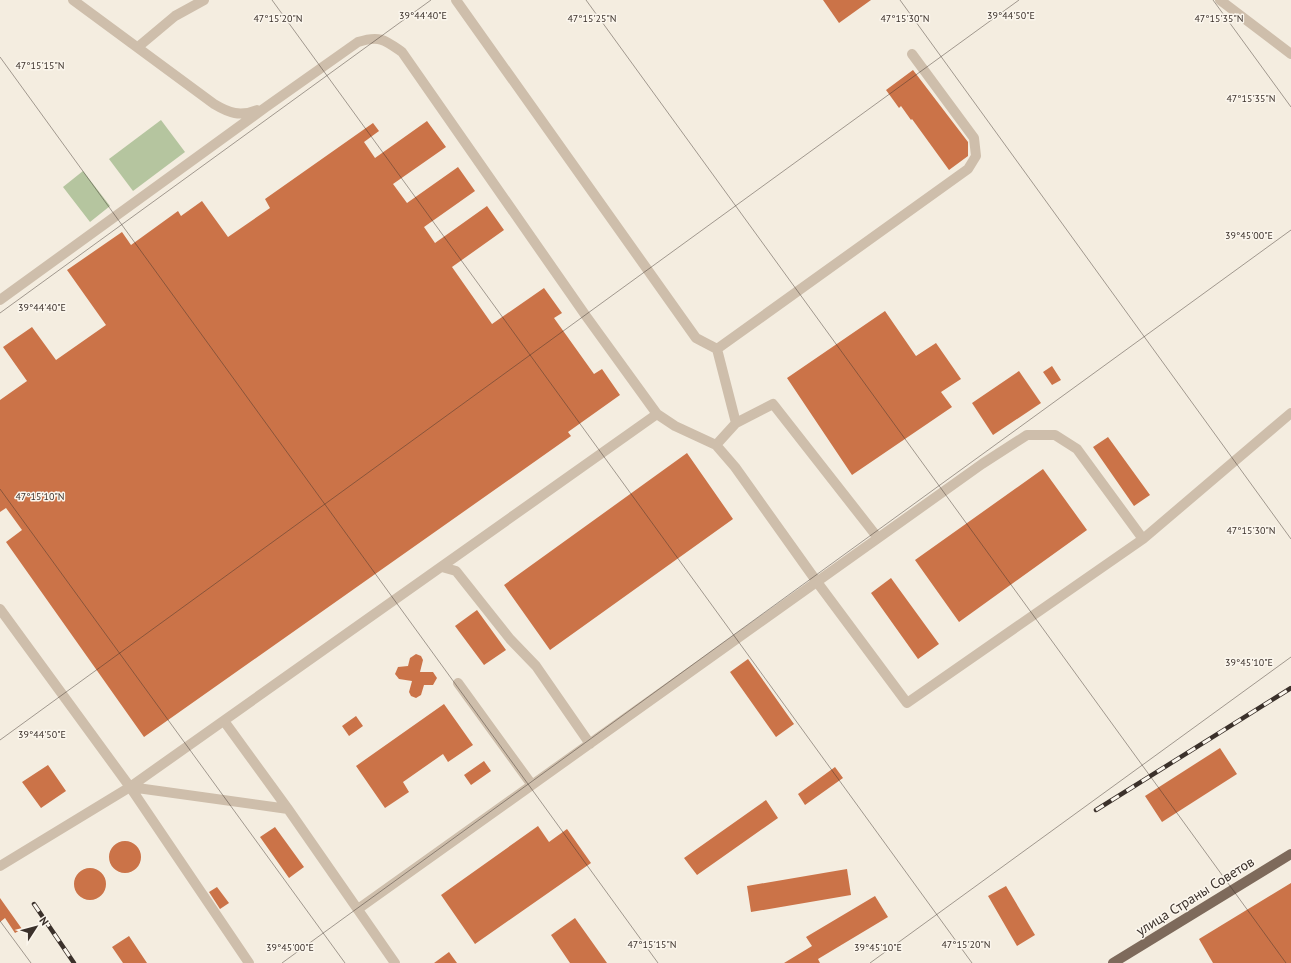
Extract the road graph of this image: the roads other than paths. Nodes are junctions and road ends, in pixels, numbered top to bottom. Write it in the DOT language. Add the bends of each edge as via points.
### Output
graph roads {
  1 [pos="73,0"];
  2 [pos="204,0"];
  3 [pos="456,0"];
  4 [pos="1220,0"];
  5 [pos="138,47"];
  6 [pos="912,54"];
  7 [pos="1291,54"];
  8 [pos="266,107"];
  9 [pos="0,300"];
  10 [pos="717,349"];
  11 [pos="1291,413"];
  12 [pos="657,414"];
  13 [pos="736,423"];
  14 [pos="716,444"];
  15 [pos="878,538"];
  16 [pos="1143,540"];
  17 [pos="456,557"];
  18 [pos="442,567"];
  19 [pos="456,572"];
  20 [pos="817,582"];
  21 [pos="0,609"];
  22 [pos="458,683"];
  23 [pos="224,722"];
  24 [pos="590,744"];
  25 [pos="532,785"];
  26 [pos="130,787"];
  27 [pos="288,809"];
  28 [pos="1291,854"];
  29 [pos="0,866"];
  30 [pos="358,909"];
  31 [pos="249,963"];
  32 [pos="395,963"];
  33 [pos="1113,963"];
  1 -- 5 [label="lane"];
  2 -- 5 [label="lane" via="175,16"];
  3 -- 10 [label="lane" via="696,338"];
  4 -- 7 [label="lane"];
  5 -- 8 [label="lane" via="227,111 248,114"];
  6 -- 10 [label="lane" via="974,138 976,156 968,169"];
  8 -- 9 [label="lane"];
  8 -- 12 [label="lane" via="358,42 382,38 402,52"];
  10 -- 13 [label="lane"];
  11 -- 16 [label="lane"];
  12 -- 14 [label="lane" via="675,426"];
  12 -- 17 [label="lane"];
  13 -- 14 [label="lane"];
  13 -- 15 [label="lane" via="774,404"];
  14 -- 20 [label="lane"];
  15 -- 16 [label="lane" via="1027,435 1055,435 1077,449"];
  15 -- 20 [label="lane"];
  16 -- 20 [label="lane" via="907,703"];
  17 -- 18 [label="lane"];
  17 -- 19 [label="lane"];
  18 -- 19 [label="lane"];
  18 -- 23 [label="lane"];
  19 -- 24 [label="lane" via="510,640 536,666"];
  20 -- 24 [label="lane"];
  21 -- 26 [label="lane"];
  22 -- 25 [label="lane"];
  23 -- 26 [label="lane"];
  23 -- 27 [label="lane"];
  24 -- 25 [label="lane"];
  25 -- 30 [label="lane"];
  26 -- 27 [label="lane"];
  26 -- 29 [label="lane"];
  26 -- 31 [label="lane"];
  27 -- 30 [label="lane"];
  28 -- 33 [label="main road, улица Страны Советов"];
  30 -- 32 [label="lane"];
}
